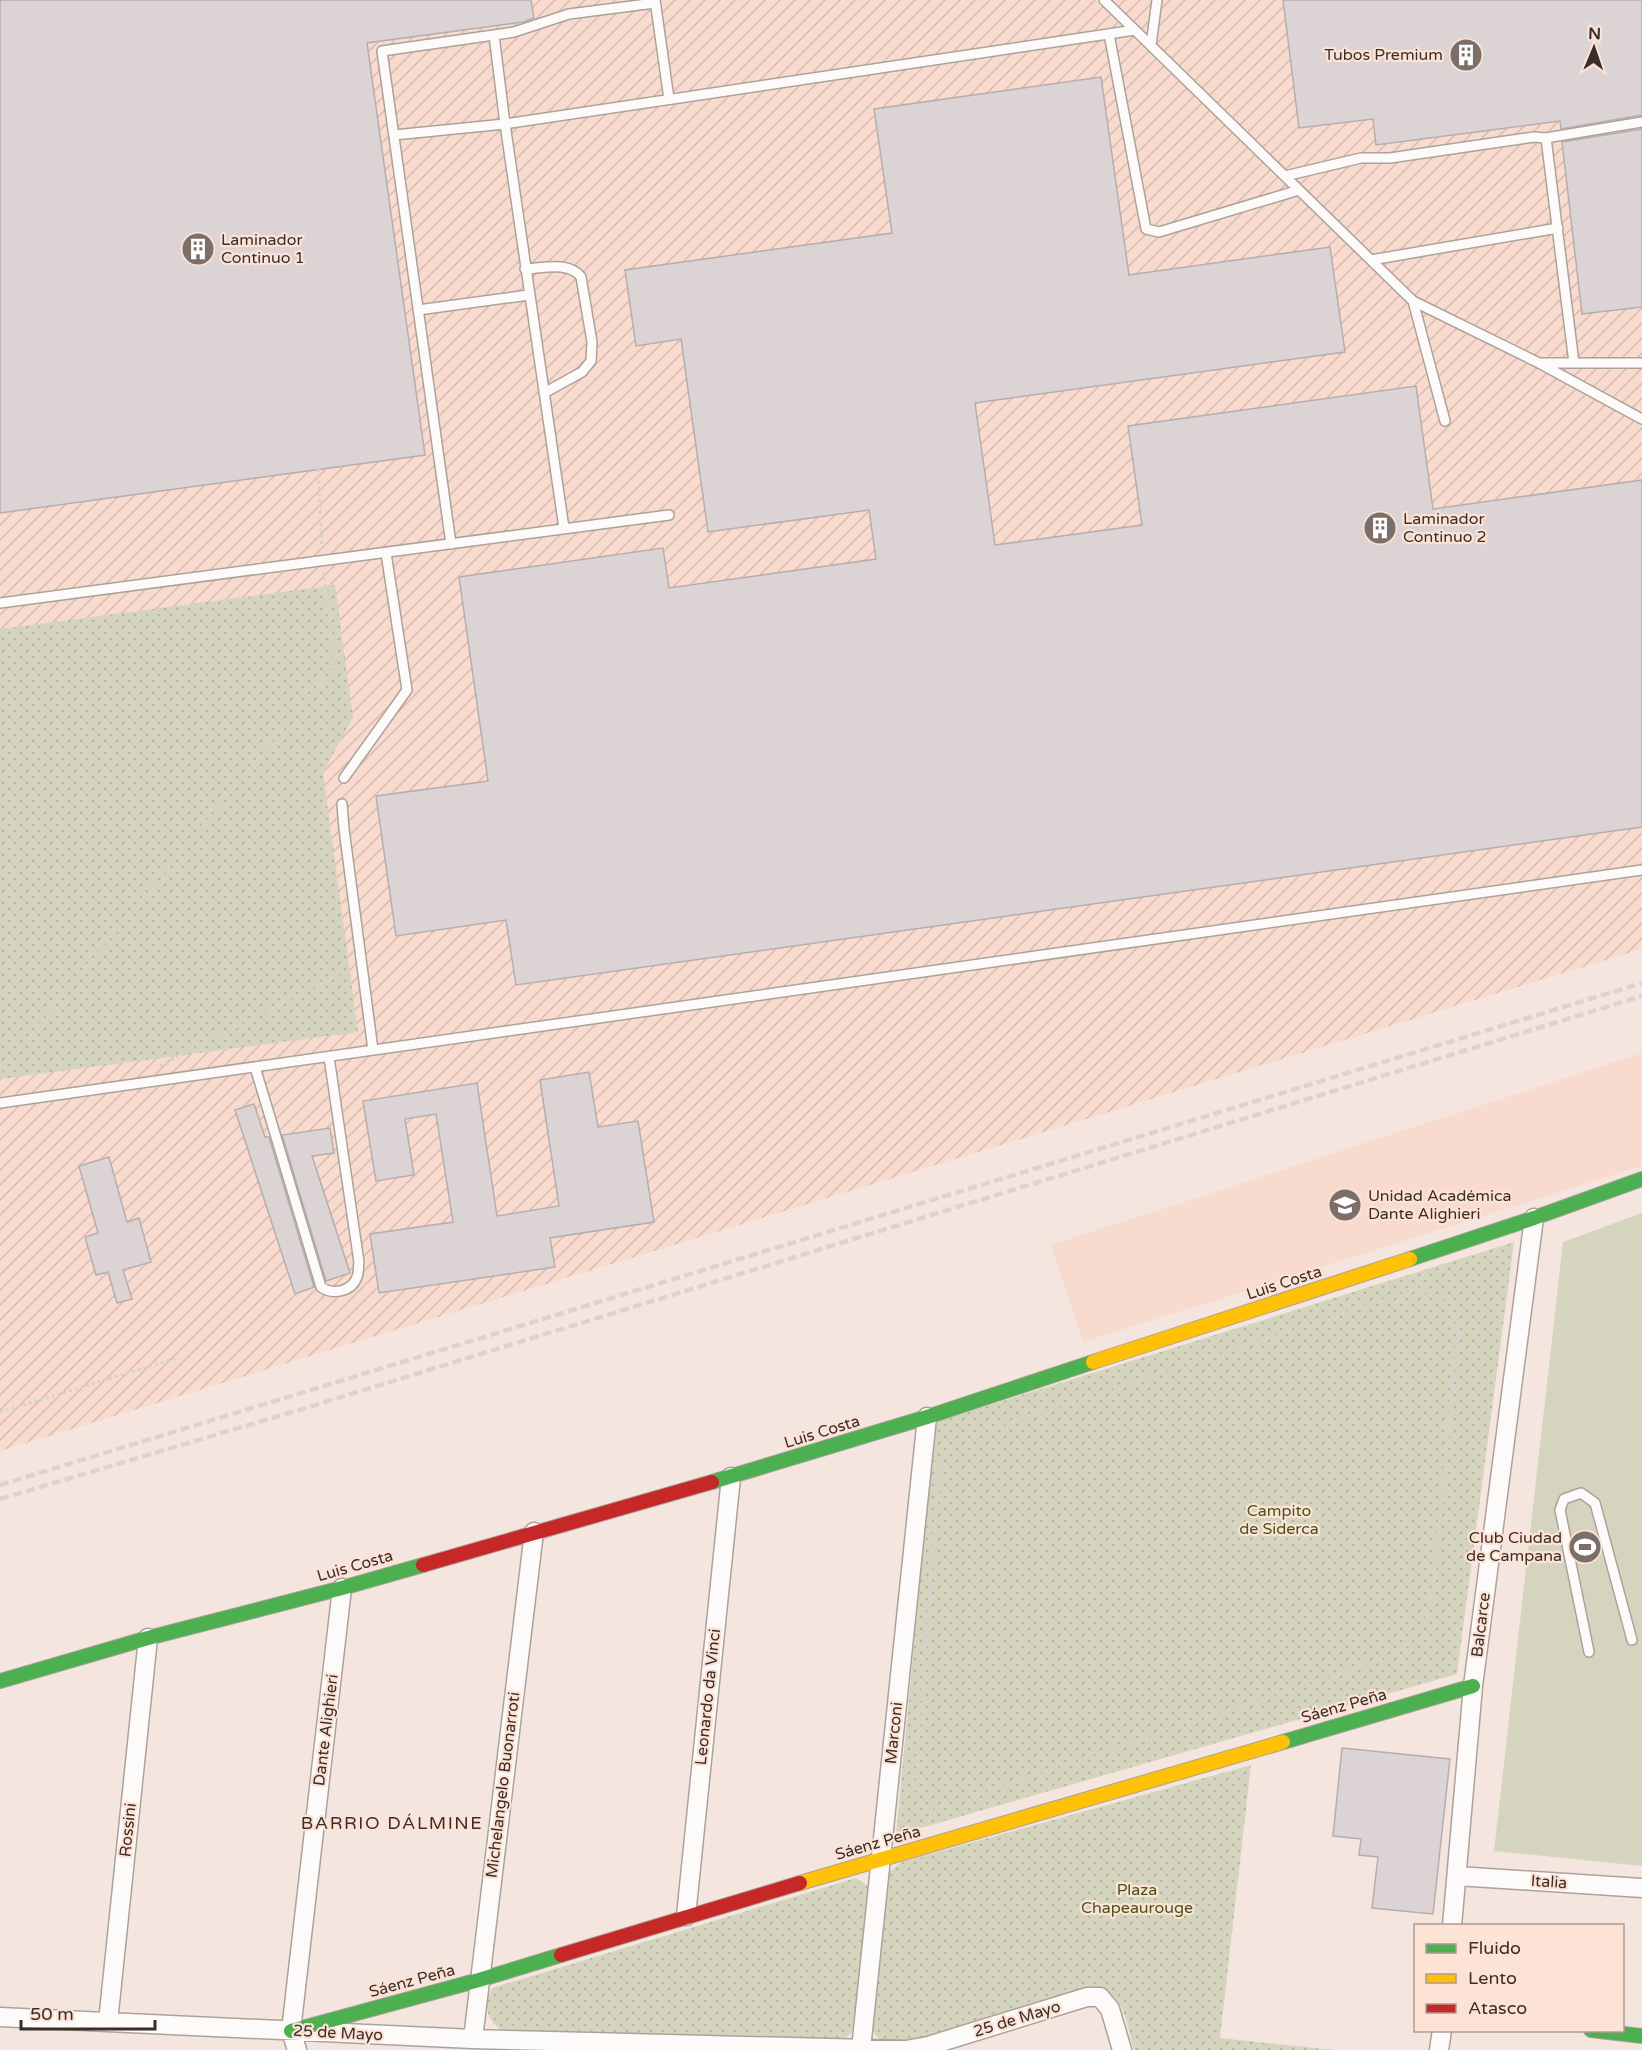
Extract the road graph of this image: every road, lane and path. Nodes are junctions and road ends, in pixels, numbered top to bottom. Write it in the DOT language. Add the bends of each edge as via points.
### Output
graph roads {
  1 [pos="1104,0"];
  2 [pos="1156,0"];
  3 [pos="655,2"];
  4 [pos="1135,30"];
  5 [pos="1109,34"];
  6 [pos="494,35"];
  7 [pos="1150,45"];
  8 [pos="669,99"];
  9 [pos="1642,122"];
  10 [pos="505,124"];
  11 [pos="394,135"];
  12 [pos="1546,138"];
  13 [pos="1285,176"];
  14 [pos="1299,190"];
  15 [pos="1558,228"];
  16 [pos="1371,260"];
  17 [pos="525,269"];
  18 [pos="529,295"];
  19 [pos="1413,301"];
  20 [pos="418,310"];
  21 [pos="1539,363"];
  22 [pos="1574,363"];
  23 [pos="1642,363"];
  24 [pos="544,393"];
  25 [pos="1642,419"];
  26 [pos="1444,421"];
  27 [pos="318,470"];
  28 [pos="669,515"];
  29 [pos="564,528"];
  30 [pos="451,544"];
  31 [pos="386,553"];
  32 [pos="322,561"];
  33 [pos="0,603"];
  34 [pos="344,778"];
  35 [pos="342,804"];
  36 [pos="1642,870"];
  37 [pos="362,962"];
  38 [pos="373,1050"];
  39 [pos="329,1057"];
  40 [pos="255,1067"];
  41 [pos="153,1070"];
  42 [pos="0,1072"];
  43 [pos="0,1103"];
  44 [pos="1642,1179"];
  45 [pos="1534,1218"];
  46 [pos="177,1358"];
  47 [pos="0,1412"];
  48 [pos="927,1417"];
  49 [pos="962,1438"];
  50 [pos="731,1478"];
  51 [pos="534,1532"];
  52 [pos="342,1588"];
  53 [pos="148,1638"];
  54 [pos="1632,1640"];
  55 [pos="1588,1652"];
  56 [pos="0,1681"];
  57 [pos="1473,1686"];
  58 [pos="881,1859"];
  59 [pos="1456,1876"];
  60 [pos="1642,1888"];
  61 [pos="686,1916"];
  62 [pos="1452,1924"];
  63 [pos="479,1980"];
  64 [pos="0,2017"];
  65 [pos="108,2022"];
  66 [pos="291,2031"];
  67 [pos="1442,2032"];
  68 [pos="1601,2032"];
  69 [pos="1642,2036"];
  70 [pos="473,2039"];
  71 [pos="708,2048"];
  72 [pos="861,2049"];
  73 [pos="297,2050"];
  74 [pos="1122,2050"];
  75 [pos="1439,2050"];
  1 -- 4 [label="lane"];
  2 -- 7 [label="lane"];
  3 -- 6 [label="lane" via="569,14"];
  3 -- 8 [label="lane"];
  4 -- 5 [label="lane"];
  4 -- 7 [label="lane"];
  5 -- 8 [label="lane"];
  5 -- 14 [label="lane" via="1146,229 1159,232"];
  6 -- 10 [label="lane"];
  6 -- 11 [label="lane" via="382,51"];
  7 -- 13 [label="lane"];
  8 -- 10 [label="lane"];
  9 -- 12 [label="lane"];
  10 -- 11 [label="lane"];
  10 -- 17 [label="lane"];
  11 -- 20 [label="lane"];
  12 -- 13 [label="lane" via="1534,136 1390,158 1361,158"];
  12 -- 15 [label="lane"];
  13 -- 14 [label="lane"];
  14 -- 16 [label="lane"];
  15 -- 16 [label="lane"];
  15 -- 22 [label="lane"];
  16 -- 19 [label="lane"];
  17 -- 18 [label="lane"];
  17 -- 24 [label="lane" via="576,270 581,277 592,342 591,361 582,372"];
  18 -- 20 [label="lane"];
  18 -- 24 [label="lane"];
  19 -- 21 [label="lane"];
  19 -- 26 [label="lane"];
  20 -- 30 [label="lane"];
  21 -- 22 [label="lane"];
  21 -- 25 [label="lane"];
  22 -- 23 [label="lane"];
  24 -- 29 [label="lane"];
  27 -- 32 [label="path"];
  28 -- 29 [label="lane"];
  29 -- 30 [label="lane"];
  30 -- 31 [label="lane"];
  31 -- 32 [label="lane"];
  31 -- 34 [label="lane" via="407,690"];
  32 -- 33 [label="lane"];
  32 -- 42 [label="path" via="335,665"];
  35 -- 37 [label="lane"];
  36 -- 38 [label="lane"];
  37 -- 38 [label="lane"];
  37 -- 41 [label="path"];
  38 -- 39 [label="lane"];
  39 -- 40 [label="lane"];
  39 -- 40 [label="lane" via="359,1262 357,1278 338,1292 321,1287"];
  40 -- 43 [label="lane"];
  44 -- 45 [label="street, Luis Costa"];
  45 -- 48 [label="street, Luis Costa"];
  45 -- 57 [label="street, Balcarce"];
  46 -- 47 [label="path"];
  48 -- 50 [label="street, Luis Costa"];
  48 -- 58 [label="street, Marconi"];
  49 -- 49 [label="path" via="1418,1289 1443,1299 1458,1328 1433,1590 1425,1622 1399,1654 930,1810 914,1797 940,1460"];
  50 -- 51 [label="street, Luis Costa"];
  50 -- 61 [label="street, Leonardo da Vinci"];
  51 -- 52 [label="street, Luis Costa"];
  51 -- 63 [label="street, Michelangelo Buonarroti"];
  52 -- 53 [label="street, Luis Costa"];
  52 -- 66 [label="street, Dante Alighieri"];
  53 -- 56 [label="street, Luis Costa"];
  53 -- 65 [label="street, Rossini"];
  54 -- 55 [label="lane" via="1595,1503 1581,1494 1564,1499 1560,1510"];
  57 -- 58 [label="street, Sáenz Peña"];
  57 -- 59 [label="street, Balcarce"];
  58 -- 61 [label="street, Sáenz Peña"];
  58 -- 72 [label="street, Marconi"];
  59 -- 60 [label="street, Italia"];
  59 -- 62 [label="street, Balcarce"];
  61 -- 63 [label="street, Sáenz Peña"];
  63 -- 66 [label="street, Sáenz Peña"];
  63 -- 70 [label="street, Michelangelo Buonarroti"];
  64 -- 65 [label="street, 25 de Mayo"];
  65 -- 66 [label="street, 25 de Mayo"];
  66 -- 70 [label="street, 25 de Mayo"];
  66 -- 73 [label="street, Dante Alighieri"];
  67 -- 75 [label="street"];
  68 -- 69 [label="street"];
  70 -- 71 [label="street, 25 de Mayo"];
  71 -- 72 [label="street, 25 de Mayo"];
  72 -- 74 [label="street, 25 de Mayo" via="906,2050 928,2046 1087,1997 1100,1997 1110,2009"];
}
